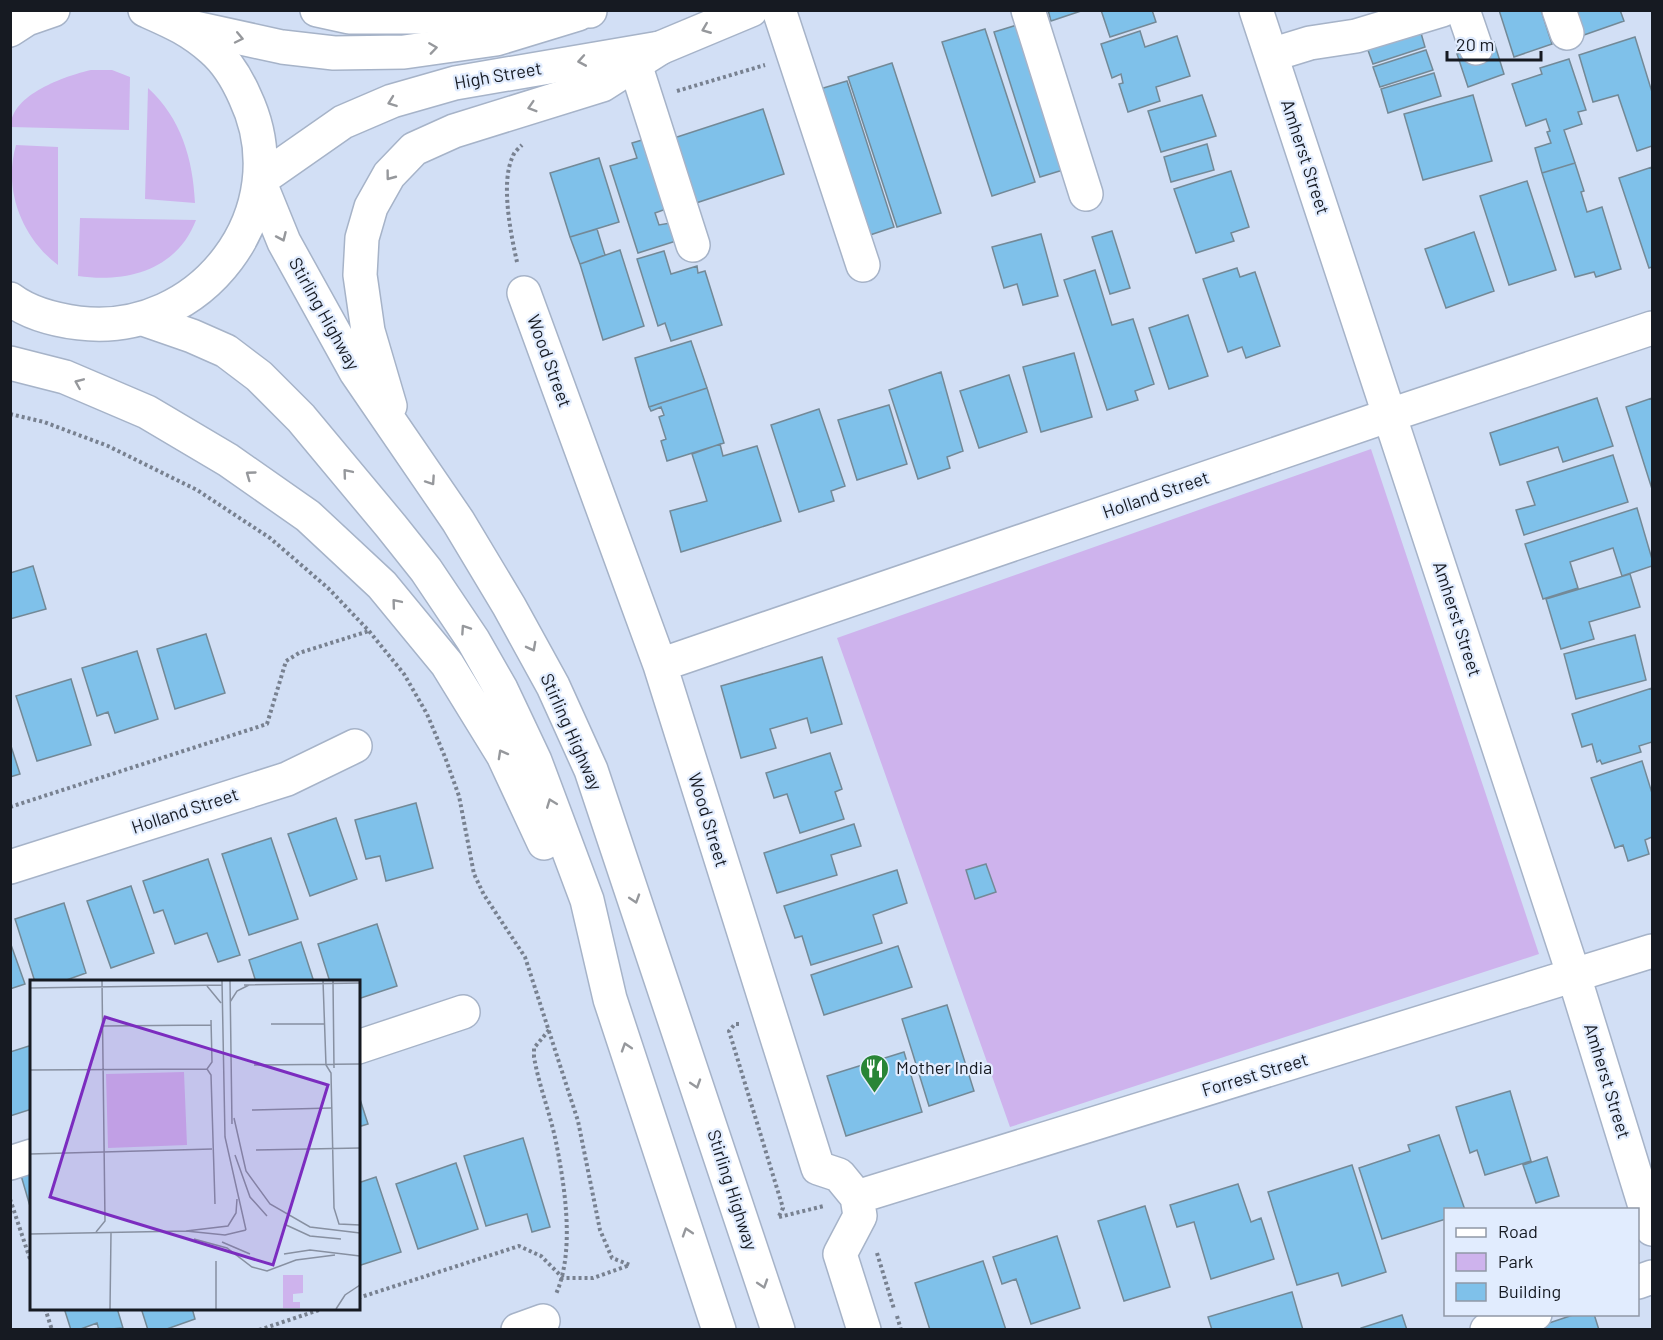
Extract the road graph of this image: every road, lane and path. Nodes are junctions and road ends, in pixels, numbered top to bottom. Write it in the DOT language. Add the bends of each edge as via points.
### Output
graph roads {
  1 [pos="53,10"];
  2 [pos="145,10"];
  3 [pos="317,10"];
  4 [pos="497,10"];
  5 [pos="594,10"];
  6 [pos="751,10"];
  7 [pos="779,10"];
  8 [pos="1028,10"];
  9 [pos="1256,10"];
  10 [pos="1442,10"];
  11 [pos="1463,10"];
  12 [pos="590,11"];
  13 [pos="182,26"];
  14 [pos="10,30"];
  15 [pos="1476,48"];
  16 [pos="1271,55"];
  17 [pos="648,56"];
  18 [pos="794,56"];
  19 [pos="647,100"];
  20 [pos="523,143"];
  21 [pos="260,181"];
  22 [pos="1086,194"];
  23 [pos="693,245"];
  24 [pos="863,265"];
  25 [pos="524,293"];
  26 [pos="11,301"];
  27 [pos="143,319"];
  28 [pos="1653,328"];
  29 [pos="10,363"];
  30 [pos="10,414"];
  31 [pos="1390,415"];
  32 [pos="398,432"];
  33 [pos="369,631"];
  34 [pos="660,665"];
  35 [pos="356,746"];
  36 [pos="10,807"];
  37 [pos="10,867"];
  38 [pos="1653,951"];
  39 [pos="1574,976"];
  40 [pos="610,999"];
  41 [pos="463,1012"];
  42 [pos="549,1029"];
  43 [pos="360,1046"];
  44 [pos="30,1157"];
  45 [pos="10,1163"];
  46 [pos="857,1197"];
  47 [pos="10,1199"];
  48 [pos="824,1206"];
  49 [pos="778,1218"];
  50 [pos="1653,1229"];
  51 [pos="875,1248"];
  52 [pos="30,1259"];
  53 [pos="563,1278"];
  54 [pos="360,1297"];
  55 [pos="46,1310"];
  56 [pos="319,1310"];
  57 [pos="1529,1316"];
  58 [pos="531,1325"];
  59 [pos="52,1329"];
  60 [pos="259,1329"];
  61 [pos="719,1329"];
  62 [pos="778,1329"];
  63 [pos="864,1329"];
  64 [pos="901,1329"];
  65 [pos="1487,1329"];
  1 -- 14 [label="main road"];
  2 -- 13 [label="main road"];
  3 -- 4 [label="main road" via="349,17 418,17"];
  4 -- 12 [label="main road"];
  5 -- 12 [label="main road, High Street"];
  6 -- 17 [label="main road, High Street, one-way"];
  7 -- 18 [label="main road"];
  8 -- 22 [label="main road"];
  9 -- 16 [label="main road, Amherst Street"];
  10 -- 16 [label="main road" via="1356,36 1310,43"];
  11 -- 15 [label="main road"];
  13 -- 12 [label="main road, High Street, one-way" via="323,52 404,52 496,39"];
  13 -- 21 [label="main road" via="214,50 239,83 252,111 260,145"];
  16 -- 31 [label="main road, Amherst Street"];
  17 -- 19 [label="main road"];
  17 -- 21 [label="main road, High Street, one-way" via="456,83 392,101 343,122"];
  17 -- 32 [label="main road, one-way" via="602,85 454,131 414,149 389,175 371,207 362,238 360,275 368,331"];
  18 -- 19 [label="path"];
  18 -- 24 [label="main road"];
  19 -- 23 [label="main road"];
  20 -- 25 [label="path" via="512,157 510,167 508,222"];
  21 -- 27 [label="main road" via="249,225 227,262 190,297"];
  21 -- 32 [label="main road, Stirling Highway, one-way" via="284,242 357,372"];
  25 -- 34 [label="main road, Wood Street"];
  26 -- 27 [label="main road" via="61,321 99,326"];
  40 -- 27 [label="main road, one-way" via="587,900 535,761 501,689 426,570 301,418 259,376 226,351"];
  28 -- 31 [label="main road, Holland Street"];
  40 -- 29 [label="main road, one-way" via="541,834 503,755 447,664 382,585 308,516 228,460 147,412 65,377"];
  30 -- 33 [label="path" via="108,446 197,490 270,538 328,588"];
  31 -- 34 [label="main road, Holland Street"];
  31 -- 39 [label="main road, Amherst Street"];
  32 -- 62 [label="main road, Stirling Highway, one-way" via="509,606 553,686 591,770"];
  33 -- 36 [label="path" via="299,653 286,661 267,724"];
  33 -- 42 [label="path" via="404,674 427,714 459,796 474,874 525,957"];
  34 -- 46 [label="main road, Wood Street" via="818,1168 839,1175"];
  35 -- 37 [label="main road, Holland Street" via="287,778"];
  38 -- 39 [label="main road, Forrest Street"];
  39 -- 46 [label="main road, Forrest Street"];
  39 -- 50 [label="main road, Amherst Street"];
  61 -- 40 [label="main road, one-way"];
  41 -- 43 [label="main road"];
  42 -- 53 [label="path" via="534,1048 534,1057 562,1182 567,1230"];
  42 -- 53 [label="path" via="578,1121 600,1230 612,1258 630,1265 593,1278"];
  44 -- 45 [label="main road"];
  46 -- 63 [label="main road" via="860,1216 840,1254"];
  47 -- 52 [label="path"];
  48 -- 49 [label="path"];
  51 -- 64 [label="path"];
  53 -- 54 [label="path" via="541,1256 519,1246"];
  53 -- 58 [label="path"];
  55 -- 59 [label="path"];
  56 -- 60 [label="path"];
  57 -- 65 [label="main road"];
}
